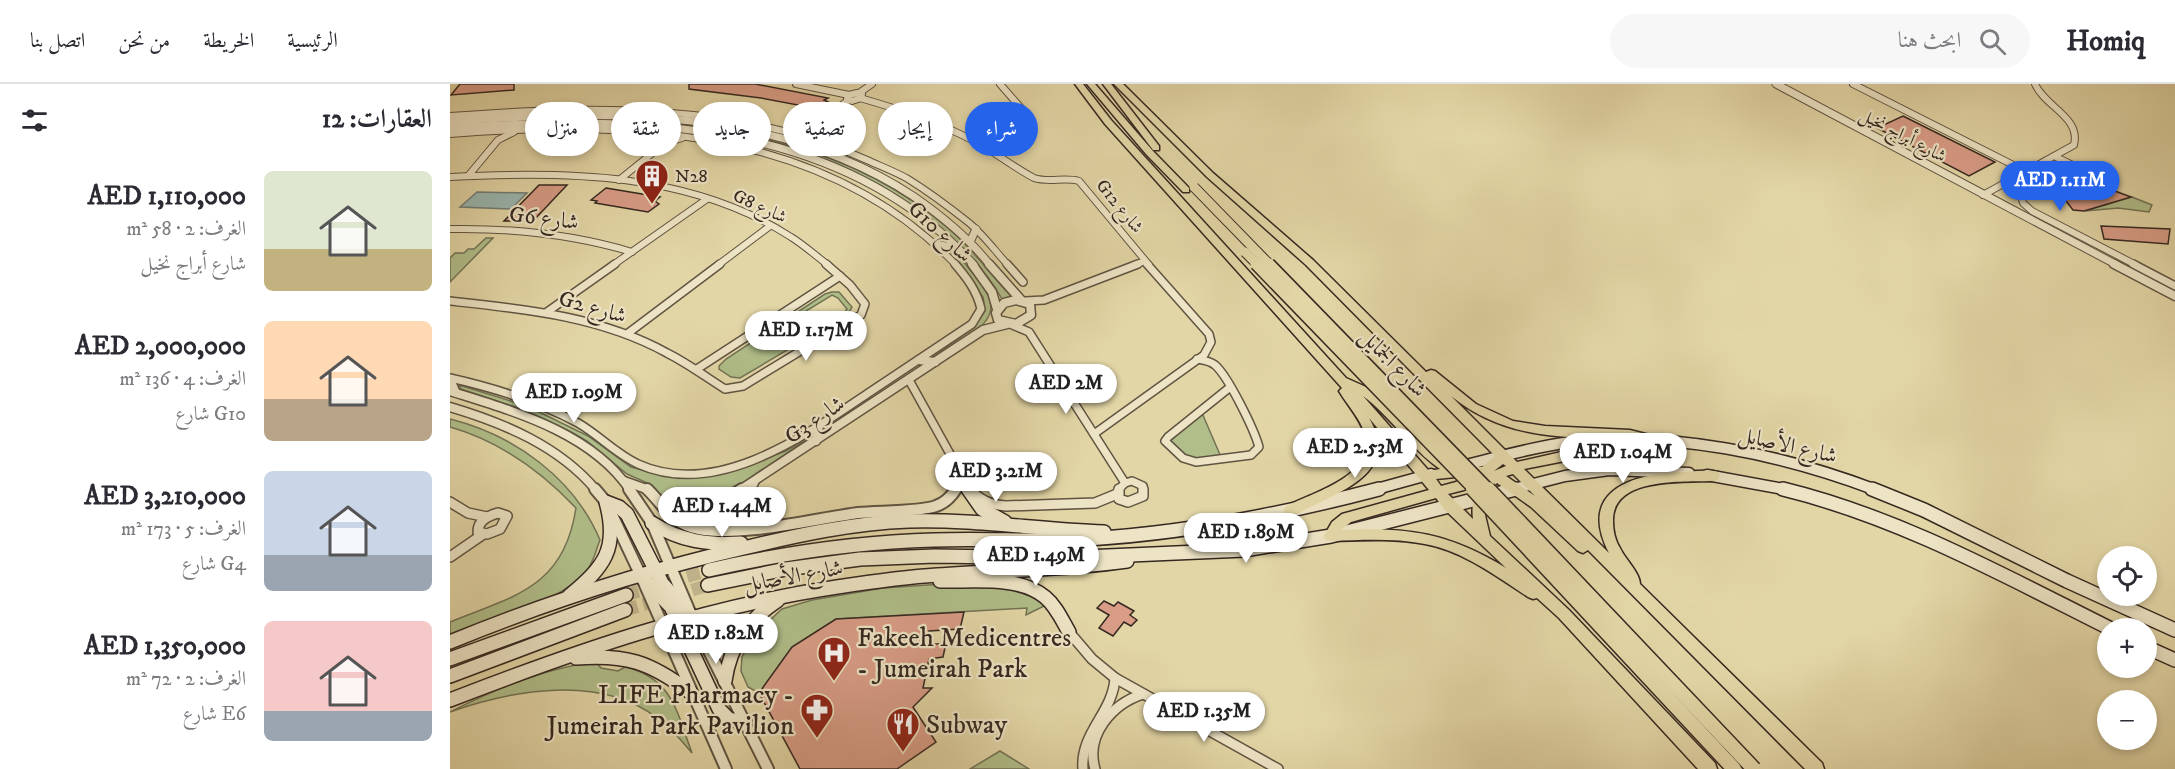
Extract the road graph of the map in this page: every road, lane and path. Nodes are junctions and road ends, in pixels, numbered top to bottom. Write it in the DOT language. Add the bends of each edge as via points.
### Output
graph roads {
  1 [pos="796,84"];
  2 [pos="872,84"];
  3 [pos="1000,84"];
  4 [pos="1079,84"];
  5 [pos="1091,84"];
  6 [pos="1107,84"];
  7 [pos="1118,84"];
  8 [pos="1776,84"];
  9 [pos="1853,84"];
  10 [pos="2035,84"];
  11 [pos="860,96"];
  12 [pos="849,98"];
  13 [pos="844,102"];
  14 [pos="1016,102"];
  15 [pos="501,112"];
  16 [pos="450,116"];
  17 [pos="693,116"];
  18 [pos="513,117"];
  19 [pos="450,122"];
  20 [pos="690,122"];
  21 [pos="693,122"];
  22 [pos="599,123"];
  23 [pos="525,124"];
  24 [pos="450,128"];
  25 [pos="518,130"];
  26 [pos="525,130"];
  27 [pos="491,131"];
  28 [pos="693,131"];
  29 [pos="450,134"];
  30 [pos="681,136"];
  31 [pos="686,137"];
  32 [pos="965,137"];
  33 [pos="681,138"];
  34 [pos="693,138"];
  35 [pos="498,140"];
  36 [pos="649,156"];
  37 [pos="767,156"];
  38 [pos="800,156"];
  39 [pos="806,156"];
  40 [pos="862,156"];
  41 [pos="999,156"];
  42 [pos="2056,157"];
  43 [pos="798,164"];
  44 [pos="2027,172"];
  45 [pos="468,176"];
  46 [pos="450,177"];
  47 [pos="619,180"];
  48 [pos="1190,189"];
  49 [pos="1983,195"];
  50 [pos="707,200"];
  51 [pos="770,226"];
  52 [pos="450,229"];
  53 [pos="976,229"];
  54 [pos="969,242"];
  55 [pos="935,244"];
  56 [pos="957,248"];
  57 [pos="632,252"];
  58 [pos="1145,261"];
  59 [pos="840,276"];
  60 [pos="1023,282"];
  61 [pos="2175,286"];
  62 [pos="858,296"];
  63 [pos="2175,296"];
  64 [pos="1023,300"];
  65 [pos="1044,300"];
  66 [pos="450,301"];
  67 [pos="996,311"];
  68 [pos="548,312"];
  69 [pos="1031,313"];
  70 [pos="1008,324"];
  71 [pos="983,330"];
  72 [pos="1029,332"];
  73 [pos="627,334"];
  74 [pos="1197,359"];
  75 [pos="919,360"];
  76 [pos="935,362"];
  77 [pos="1412,364"];
  78 [pos="697,369"];
  79 [pos="450,379"];
  80 [pos="909,380"];
  81 [pos="1343,381"];
  82 [pos="1229,388"];
  83 [pos="452,391"];
  84 [pos="450,406"];
  85 [pos="819,426"];
  86 [pos="1094,434"];
  87 [pos="816,441"];
  88 [pos="1665,443"];
  89 [pos="1504,456"];
  90 [pos="951,461"];
  91 [pos="1516,468"];
  92 [pos="1453,470"];
  93 [pos="1426,476"];
  94 [pos="1714,476"];
  95 [pos="1485,478"];
  96 [pos="756,481"];
  97 [pos="624,482"];
  98 [pos="1125,483"];
  99 [pos="1532,483"];
  100 [pos="1512,486"];
  101 [pos="967,488"];
  102 [pos="1439,492"];
  103 [pos="1117,494"];
  104 [pos="1480,497"];
  105 [pos="450,502"];
  106 [pos="606,502"];
  107 [pos="1449,505"];
  108 [pos="1290,511"];
  109 [pos="468,513"];
  110 [pos="487,517"];
  111 [pos="671,517"];
  112 [pos="652,523"];
  113 [pos="1016,526"];
  114 [pos="768,527"];
  115 [pos="480,531"];
  116 [pos="1152,532"];
  117 [pos="1331,536"];
  118 [pos="780,539"];
  119 [pos="1486,540"];
  120 [pos="1156,555"];
  121 [pos="450,557"];
  122 [pos="671,566"];
  123 [pos="709,570"];
  124 [pos="655,571"];
  125 [pos="641,576"];
  126 [pos="909,579"];
  127 [pos="708,585"];
  128 [pos="626,595"];
  129 [pos="786,595"];
  130 [pos="1643,599"];
  131 [pos="563,600"];
  132 [pos="625,610"];
  133 [pos="1564,614"];
  134 [pos="692,617"];
  135 [pos="679,621"];
  136 [pos="2097,622"];
  137 [pos="662,625"];
  138 [pos="2175,630"];
  139 [pos="1073,636"];
  140 [pos="450,642"];
  141 [pos="2157,652"];
  142 [pos="450,659"];
  143 [pos="557,659"];
  144 [pos="2175,660"];
  145 [pos="450,676"];
  146 [pos="1115,678"];
  147 [pos="725,681"];
  148 [pos="1126,684"];
  149 [pos="690,692"];
  150 [pos="1143,694"];
  151 [pos="450,700"];
  152 [pos="1115,702"];
  153 [pos="746,723"];
  154 [pos="726,769"];
  155 [pos="768,769"];
  156 [pos="1083,769"];
  157 [pos="1095,769"];
  158 [pos="1278,769"];
  159 [pos="1709,769"];
  160 [pos="1734,769"];
  161 [pos="1754,769"];
  162 [pos="1816,769"];
  1 -- 12 [label="street"];
  2 -- 11 [label="street"];
  3 -- 14 [label="street"];
  4 -- 81 [label="main road" via="1108,122"];
  5 -- 48 [label="main road, شارع الجمايل"];
  6 -- 48 [label="main road, شارع الجمايل"];
  7 -- 77 [label="main road"];
  8 -- 49 [label="street, شارع أبراج نخيل"];
  9 -- 44 [label="street"];
  10 -- 42 [label="street" via="2040,96 2071,122 2077,134 2074,145"];
  11 -- 12 [label="street"];
  11 -- 32 [label="street, G12 شارع" via="922,117"];
  12 -- 13 [label="street"];
  15 -- 16 [label="street, G10 شارع"];
  15 -- 17 [label="street, G10 شارع" via="616,109"];
  15 -- 18 [label="street"];
  18 -- 19 [label="street, G10 شارع"];
  18 -- 20 [label="street, G10 شارع" via="604,115"];
  20 -- 21 [label="street"];
  20 -- 54 [label="street, G10 شارع" via="782,139 852,162 919,199"];
  22 -- 28 [label="street, G10 شارع"];
  23 -- 24 [label="street, G10 شارع"];
  25 -- 26 [label="street, G10 شارع"];
  25 -- 27 [label="street, G10 شارع"];
  25 -- 35 [label="street"];
  27 -- 29 [label="street, G10 شارع"];
  27 -- 35 [label="street" via="498,135"];
  30 -- 31 [label="street, G10 شارع"];
  31 -- 33 [label="street"];
  31 -- 34 [label="street, G10 شارع"];
  35 -- 45 [label="street"];
  36 -- 47 [label="street"];
  37 -- 43 [label="street, G10 شارع"];
  38 -- 43 [label="street"];
  39 -- 56 [label="street, G10 شارع" via="850,173 895,198"];
  40 -- 53 [label="street, G10 شارع" via="933,195"];
  41 -- 58 [label="street, G12 شارع" via="1035,178 1079,181"];
  42 -- 44 [label="street"];
  42 -- 61 [label="street" via="2079,168 2031,186 2021,195 2023,203"];
  43 -- 55 [label="street, G10 شارع" via="872,196"];
  44 -- 49 [label="street"];
  45 -- 46 [label="street, G8 شارع"];
  45 -- 47 [label="street, G8 شارع" via="545,175"];
  47 -- 50 [label="street, G8 شارع"];
  48 -- 160 [label="main road, شارع الجمايل, bridge"];
  48 -- 161 [label="main road, شارع الجمايل, bridge" via="1479,479"];
  49 -- 63 [label="street, شارع أبراج نخيل"];
  50 -- 51 [label="street, G8 شارع"];
  50 -- 57 [label="street"];
  51 -- 59 [label="street, G8 شارع" via="808,248"];
  51 -- 73 [label="street"];
  52 -- 57 [label="street, G6 شارع" via="560,235"];
  53 -- 54 [label="street"];
  53 -- 60 [label="street, G10 شارع"];
  54 -- 64 [label="street, G10 شارع"];
  55 -- 56 [label="street"];
  55 -- 75 [label="street, G10 شارع" via="967,280 981,309 972,324"];
  56 -- 67 [label="street, G10 شارع" via="991,289 997,300"];
  57 -- 68 [label="street"];
  58 -- 65 [label="street"];
  58 -- 74 [label="street, G12 شارع" via="1209,334 1208,351"];
  59 -- 62 [label="street, G8 شارع"];
  59 -- 78 [label="street"];
  62 -- 78 [label="street, G2 شارع" via="865,304 864,312 856,319 743,386 721,388"];
  64 -- 65 [label="street"];
  64 -- 67 [label="street" via="1005,303"];
  64 -- 69 [label="street" via="1032,307"];
  65 -- 69 [label="street"];
  66 -- 68 [label="street, G2 شارع"];
  67 -- 70 [label="street" via="998,320"];
  67 -- 71 [label="street, G3 شارع"];
  68 -- 73 [label="street, G2 شارع"];
  69 -- 70 [label="street" via="1022,321"];
  69 -- 72 [label="street"];
  70 -- 71 [label="street, G3 شارع"];
  70 -- 72 [label="street"];
  71 -- 76 [label="street, G3 شارع"];
  72 -- 86 [label="street"];
  73 -- 78 [label="street, G2 شارع"];
  74 -- 82 [label="street" via="1219,372"];
  74 -- 86 [label="street"];
  75 -- 76 [label="street"];
  75 -- 85 [label="street, G10 شارع"];
  76 -- 80 [label="street, G3 شارع"];
  77 -- 88 [label="main road" via="1472,407 1511,425 1545,432 1630,435"];
  77 -- 89 [label="main road"];
  79 -- 83 [label="street"];
  79 -- 85 [label="street, G10 شارع" via="497,389 540,405 596,435 628,459 655,470 691,473 733,466 772,453"];
  80 -- 87 [label="street, G3 شارع"];
  80 -- 90 [label="street"];
  81 -- 92 [label="main road" via="1364,390 1429,454"];
  81 -- 93 [label="main road"];
  81 -- 108 [label="main road" via="1372,437 1370,460 1355,478"];
  82 -- 82 [label="street" via="1168,437 1167,445 1183,458 1196,462 1255,453 1258,443"];
  83 -- 97 [label="street" via="511,410 562,433 600,457"];
  84 -- 106 [label="street" via="524,435 580,474"];
  85 -- 87 [label="street"];
  86 -- 98 [label="street"];
  87 -- 96 [label="street, G3 شارع"];
  88 -- 89 [label="main road, شارع الأصايل" via="1570,442"];
  88 -- 91 [label="main road" via="1566,456"];
  88 -- 138 [label="main road, شارع الأصايل" via="1764,457 1846,479 1927,512"];
  89 -- 91 [label="main road"];
  89 -- 92 [label="main road, شارع الأصايل"];
  89 -- 95 [label="main road"];
  90 -- 101 [label="street"];
  90 -- 114 [label="street" via="956,489 949,499 935,507"];
  91 -- 95 [label="main road"];
  91 -- 99 [label="main road"];
  92 -- 93 [label="main road"];
  92 -- 95 [label="main road"];
  93 -- 102 [label="main road"];
  93 -- 108 [label="main road, شارع الأصايل"];
  94 -- 99 [label="main road, شارع الأصايل" via="1609,470"];
  94 -- 130 [label="main road" via="1638,482 1615,495 1608,506 1605,517 1609,540"];
  94 -- 136 [label="main road, شارع الأصايل" via="1775,488 1895,525"];
  95 -- 100 [label="main road"];
  95 -- 102 [label="main road"];
  95 -- 104 [label="main road"];
  96 -- 111 [label="street, G3 شارع" via="708,510"];
  96 -- 114 [label="street" via="746,499 746,508 753,520"];
  97 -- 111 [label="street" via="648,489"];
  97 -- 112 [label="street"];
  98 -- 103 [label="street"];
  98 -- 103 [label="street" via="1138,482 1143,486 1143,496 1131,503"];
  99 -- 100 [label="main road"];
  99 -- 130 [label="main road"];
  100 -- 104 [label="main road, شارع الأصايل"];
  100 -- 130 [label="main road"];
  101 -- 103 [label="street" via="979,499 1006,506 1095,503"];
  101 -- 113 [label="main road" via="982,512"];
  102 -- 107 [label="main road"];
  102 -- 117 [label="main road" via="1347,518"];
  104 -- 107 [label="main road, شارع الأصايل"];
  104 -- 119 [label="main road" via="1478,518"];
  105 -- 109 [label="street"];
  106 -- 124 [label="main road" via="627,514"];
  106 -- 125 [label="street"];
  106 -- 131 [label="main road" via="613,537 606,556 591,576"];
  107 -- 117 [label="main road, شارع الأصايل"];
  107 -- 119 [label="main road"];
  108 -- 116 [label="main road, شارع الأصايل"];
  109 -- 110 [label="street"];
  109 -- 115 [label="street"];
  110 -- 115 [label="street"];
  110 -- 115 [label="street" via="502,513 507,518 499,530"];
  111 -- 114 [label="street" via="687,526 710,531"];
  112 -- 118 [label="main road" via="674,537 705,544"];
  112 -- 122 [label="street"];
  113 -- 116 [label="main road, شارع الأصايل"];
  113 -- 118 [label="main road, شارع الأصايل" via="908,521"];
  115 -- 121 [label="street"];
  116 -- 123 [label="main road, شارع الأصايل" via="1060,541 863,544 781,554"];
  117 -- 120 [label="main road, شارع الأصايل" via="1244,550"];
  117 -- 133 [label="main road" via="1412,536 1456,548 1497,568"];
  118 -- 122 [label="main road, شارع الأصايل"];
  119 -- 133 [label="main road"];
  120 -- 126 [label="main road, شارع الأصايل" via="1093,567"];
  120 -- 127 [label="main road, شارع الأصايل" via="860,559"];
  122 -- 124 [label="main road, شارع الأصايل"];
  122 -- 134 [label="street"];
  124 -- 125 [label="main road, شارع الأصايل"];
  124 -- 134 [label="main road"];
  125 -- 131 [label="main road, شارع الأصايل"];
  125 -- 135 [label="main road" via="662,595"];
  125 -- 137 [label="street"];
  126 -- 129 [label="main road, شارع الأصايل"];
  126 -- 139 [label="main road" via="1037,591"];
  128 -- 142 [label="main road"];
  129 -- 134 [label="main road, شارع الأصايل"];
  129 -- 147 [label="main road" via="760,613 740,634 729,658"];
  130 -- 162 [label="main road"];
  131 -- 140 [label="main road, شارع الأصايل"];
  132 -- 145 [label="main road"];
  133 -- 159 [label="main road"];
  134 -- 135 [label="main road, شارع الأصايل"];
  134 -- 147 [label="street"];
  135 -- 137 [label="main road, شارع الأصايل"];
  135 -- 153 [label="main road" via="719,709 729,719"];
  137 -- 143 [label="main road, شارع الأصايل"];
  137 -- 149 [label="street"];
  139 -- 146 [label="street"];
  141 -- 144 [label="main road"];
  143 -- 149 [label="main road" via="602,656 636,660 659,668"];
  143 -- 151 [label="main road, شارع الأصايل"];
  146 -- 148 [label="street"];
  146 -- 152 [label="street"];
  147 -- 153 [label="street"];
  148 -- 150 [label="street"];
  148 -- 152 [label="street"];
  149 -- 154 [label="street"];
  150 -- 152 [label="street"];
  150 -- 158 [label="street"];
  152 -- 156 [label="street" via="1085,741"];
  152 -- 157 [label="street" via="1093,743"];
  153 -- 155 [label="street"];
}
